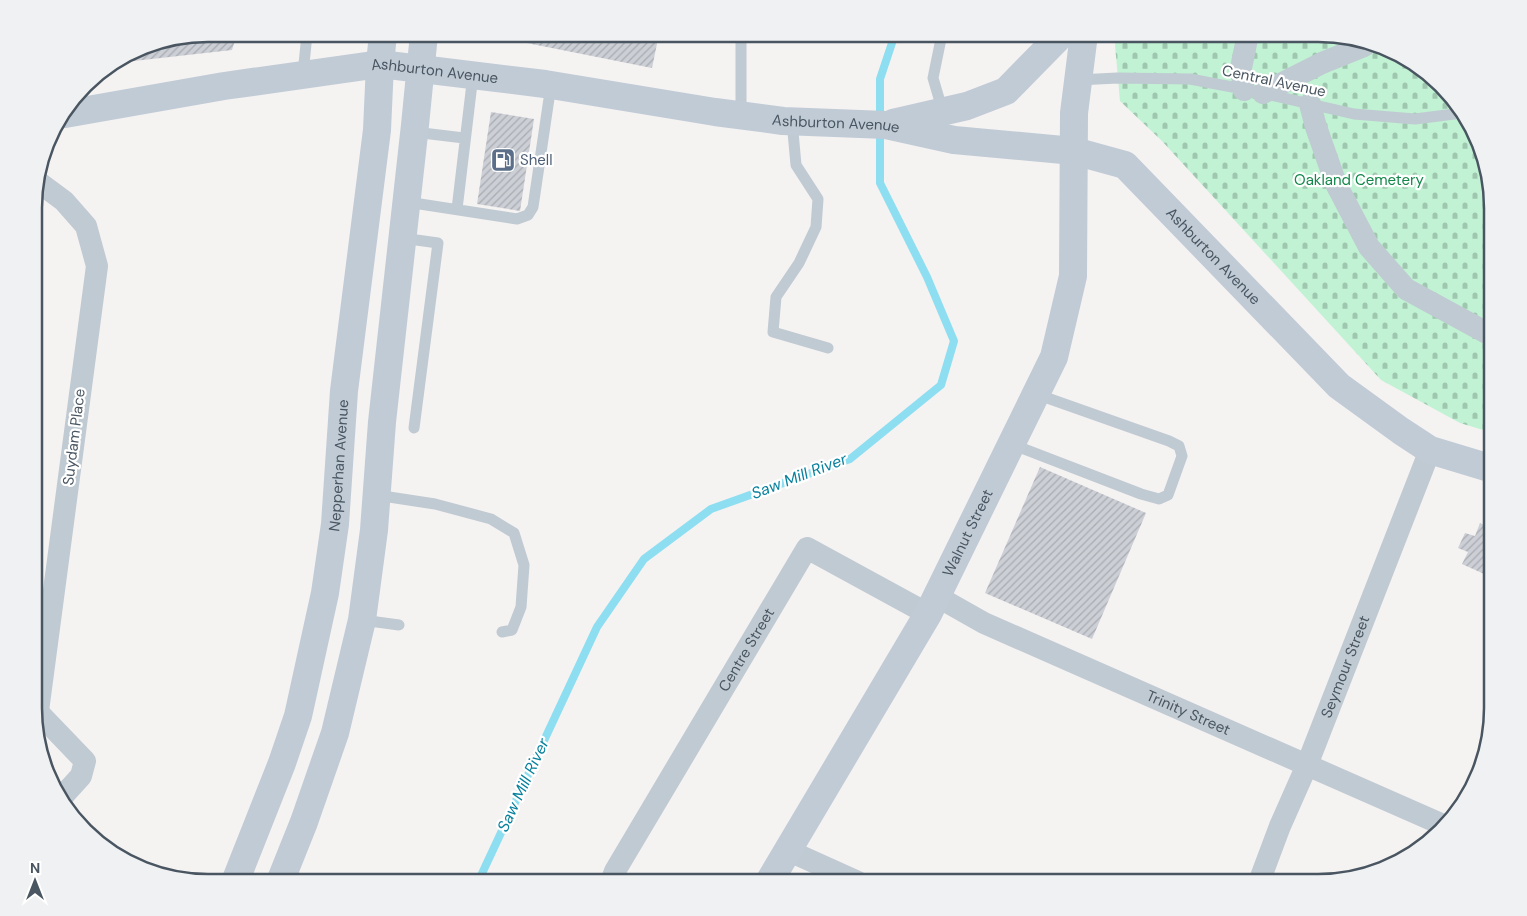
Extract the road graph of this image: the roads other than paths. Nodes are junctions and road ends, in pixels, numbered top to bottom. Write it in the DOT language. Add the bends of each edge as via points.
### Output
graph roads {
  1 [pos="940,42"];
  2 [pos="1054,42"];
  3 [pos="1083,42"];
  4 [pos="1246,42"];
  5 [pos="306,43"];
  6 [pos="382,43"];
  7 [pos="423,43"];
  8 [pos="741,43"];
  9 [pos="1360,48"];
  10 [pos="380,64"];
  11 [pos="420,69"];
  12 [pos="303,75"];
  13 [pos="473,75"];
  14 [pos="1078,80"];
  15 [pos="552,85"];
  16 [pos="1253,91"];
  17 [pos="1310,104"];
  18 [pos="74,112"];
  19 [pos="943,112"];
  20 [pos="741,115"];
  21 [pos="1455,115"];
  22 [pos="792,121"];
  23 [pos="886,125"];
  24 [pos="414,132"];
  25 [pos="464,138"];
  26 [pos="1074,151"];
  27 [pos="44,186"];
  28 [pos="406,202"];
  29 [pos="456,208"];
  30 [pos="402,238"];
  31 [pos="1484,329"];
  32 [pos="828,348"];
  33 [pos="1036,394"];
  34 [pos="414,428"];
  35 [pos="1011,444"];
  36 [pos="1430,450"];
  37 [pos="1484,466"];
  38 [pos="376,496"];
  39 [pos="933,605"];
  40 [pos="362,620"];
  41 [pos="399,625"];
  42 [pos="502,632"];
  43 [pos="42,673"];
  44 [pos="43,716"];
  45 [pos="1307,764"];
  46 [pos="66,792"];
  47 [pos="1438,823"];
  48 [pos="787,850"];
  49 [pos="774,873"];
  50 [pos="839,873"];
  51 [pos="1262,873"];
  52 [pos="238,874"];
  53 [pos="283,874"];
  54 [pos="615,874"];
  1 -- 19 [label="lane" via="932,78"];
  2 -- 19 [label="main road" via="1006,91"];
  3 -- 14 [label="main road, Walnut Street"];
  4 -- 16 [label="street" via="1241,68"];
  5 -- 12 [label="lane"];
  6 -- 10 [label="main road, Nepperhan Avenue"];
  7 -- 11 [label="main road"];
  8 -- 20 [label="lane"];
  9 -- 16 [label="street"];
  10 -- 11 [label="main road, Ashburton Avenue"];
  10 -- 12 [label="main road, Ashburton Avenue"];
  10 -- 52 [label="main road, Nepperhan Avenue" via="377,130 344,391 325,593 298,716"];
  11 -- 13 [label="main road, Ashburton Avenue"];
  11 -- 24 [label="main road"];
  12 -- 18 [label="main road, Ashburton Avenue"];
  13 -- 15 [label="main road, Ashburton Avenue"];
  13 -- 25 [label="lane"];
  14 -- 16 [label="lane, Central Avenue" via="1190,79"];
  14 -- 26 [label="main road, Walnut Street"];
  15 -- 20 [label="main road, Ashburton Avenue"];
  15 -- 29 [label="lane" via="533,207 528,215 517,218"];
  16 -- 17 [label="lane, Central Avenue"];
  17 -- 21 [label="lane, Central Avenue" via="1354,114 1415,119"];
  17 -- 31 [label="street" via="1336,184 1369,247 1406,289"];
  19 -- 23 [label="main road"];
  20 -- 22 [label="main road, Ashburton Avenue"];
  22 -- 23 [label="main road, Ashburton Avenue"];
  22 -- 32 [label="lane" via="796,165 818,199 816,227 799,263 776,297 774,332"];
  23 -- 26 [label="main road, Ashburton Avenue" via="954,140"];
  24 -- 25 [label="lane"];
  24 -- 28 [label="main road"];
  25 -- 29 [label="lane"];
  26 -- 33 [label="main road, Walnut Street" via="1073,276 1054,357"];
  26 -- 36 [label="main road, Ashburton Avenue" via="1125,165 1339,386"];
  27 -- 43 [label="street, Suydam Place" via="64,201 86,226 97,266"];
  28 -- 29 [label="lane"];
  28 -- 30 [label="main road"];
  30 -- 34 [label="lane" via="438,242"];
  30 -- 38 [label="main road"];
  33 -- 35 [label="main road, Walnut Street"];
  33 -- 35 [label="lane" via="1179,446 1182,456 1168,495 1159,499 1141,494"];
  35 -- 39 [label="main road, Walnut Street"];
  36 -- 37 [label="main road, Ashburton Avenue"];
  36 -- 45 [label="street, Seymour Street"];
  38 -- 40 [label="main road"];
  38 -- 42 [label="lane" via="435,504 491,519 514,533 524,565 521,607 512,630"];
  39 -- 45 [label="street, Trinity Street" via="984,623"];
  39 -- 48 [label="main road, Walnut Street"];
  39 -- 54 [label="street, Centre Street" via="807,548"];
  40 -- 41 [label="lane"];
  40 -- 53 [label="main road" via="334,733"];
  44 -- 46 [label="street" via="85,761 81,776"];
  45 -- 47 [label="street, Trinity Street"];
  45 -- 51 [label="street, Seymour Street"];
  48 -- 49 [label="main road, Walnut Street"];
  48 -- 50 [label="street"];
}
